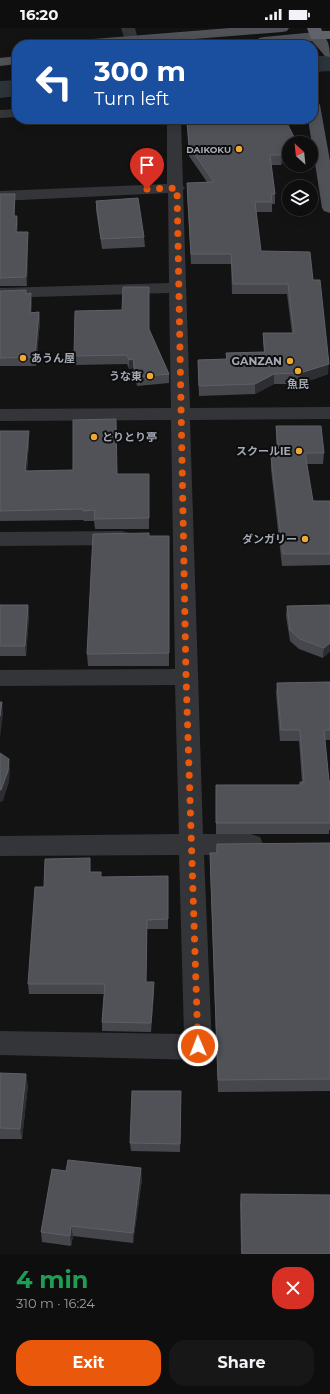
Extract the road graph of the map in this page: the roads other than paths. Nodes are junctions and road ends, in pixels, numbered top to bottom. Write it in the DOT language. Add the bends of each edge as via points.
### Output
graph roads {
  1 [pos="282,28"];
  2 [pos="130,34"];
  3 [pos="318,36"];
  4 [pos="96,40"];
  5 [pos="272,40"];
  6 [pos="12,49"];
  7 [pos="0,50"];
  8 [pos="330,53"];
  9 [pos="12,61"];
  10 [pos="0,62"];
  11 [pos="12,113"];
  12 [pos="0,114"];
  13 [pos="174,124"];
  14 [pos="316,124"];
  15 [pos="177,188"];
  16 [pos="0,196"];
  17 [pos="330,208"];
  18 [pos="178,288"];
  19 [pos="0,293"];
  20 [pos="330,413"];
  21 [pos="181,414"];
  22 [pos="0,415"];
  23 [pos="143,538"];
  24 [pos="0,539"];
  25 [pos="186,676"];
  26 [pos="0,678"];
  27 [pos="192,844"];
  28 [pos="276,844"];
  29 [pos="0,846"];
  30 [pos="0,1043"];
  1 -- 2 [label="main road"];
  2 -- 4 [label="main road"];
  3 -- 5 [label="main road"];
  3 -- 8 [label="main road"];
  6 -- 7 [label="main road"];
  9 -- 10 [label="main road"];
  11 -- 12 [label="street"];
  13 -- 15 [label="street"];
  14 -- 17 [label="main road"];
  15 -- 16 [label="street"];
  15 -- 18 [label="street"];
  18 -- 19 [label="street"];
  18 -- 21 [label="street"];
  20 -- 21 [label="street"];
  21 -- 22 [label="street"];
  21 -- 25 [label="street" via="175,537"];
  23 -- 24 [label="street"];
  25 -- 26 [label="street"];
  25 -- 27 [label="street"];
  27 -- 28 [label="street"];
  27 -- 29 [label="street"];
  27 -- 30 [label="street" via="198,1046"];
}
